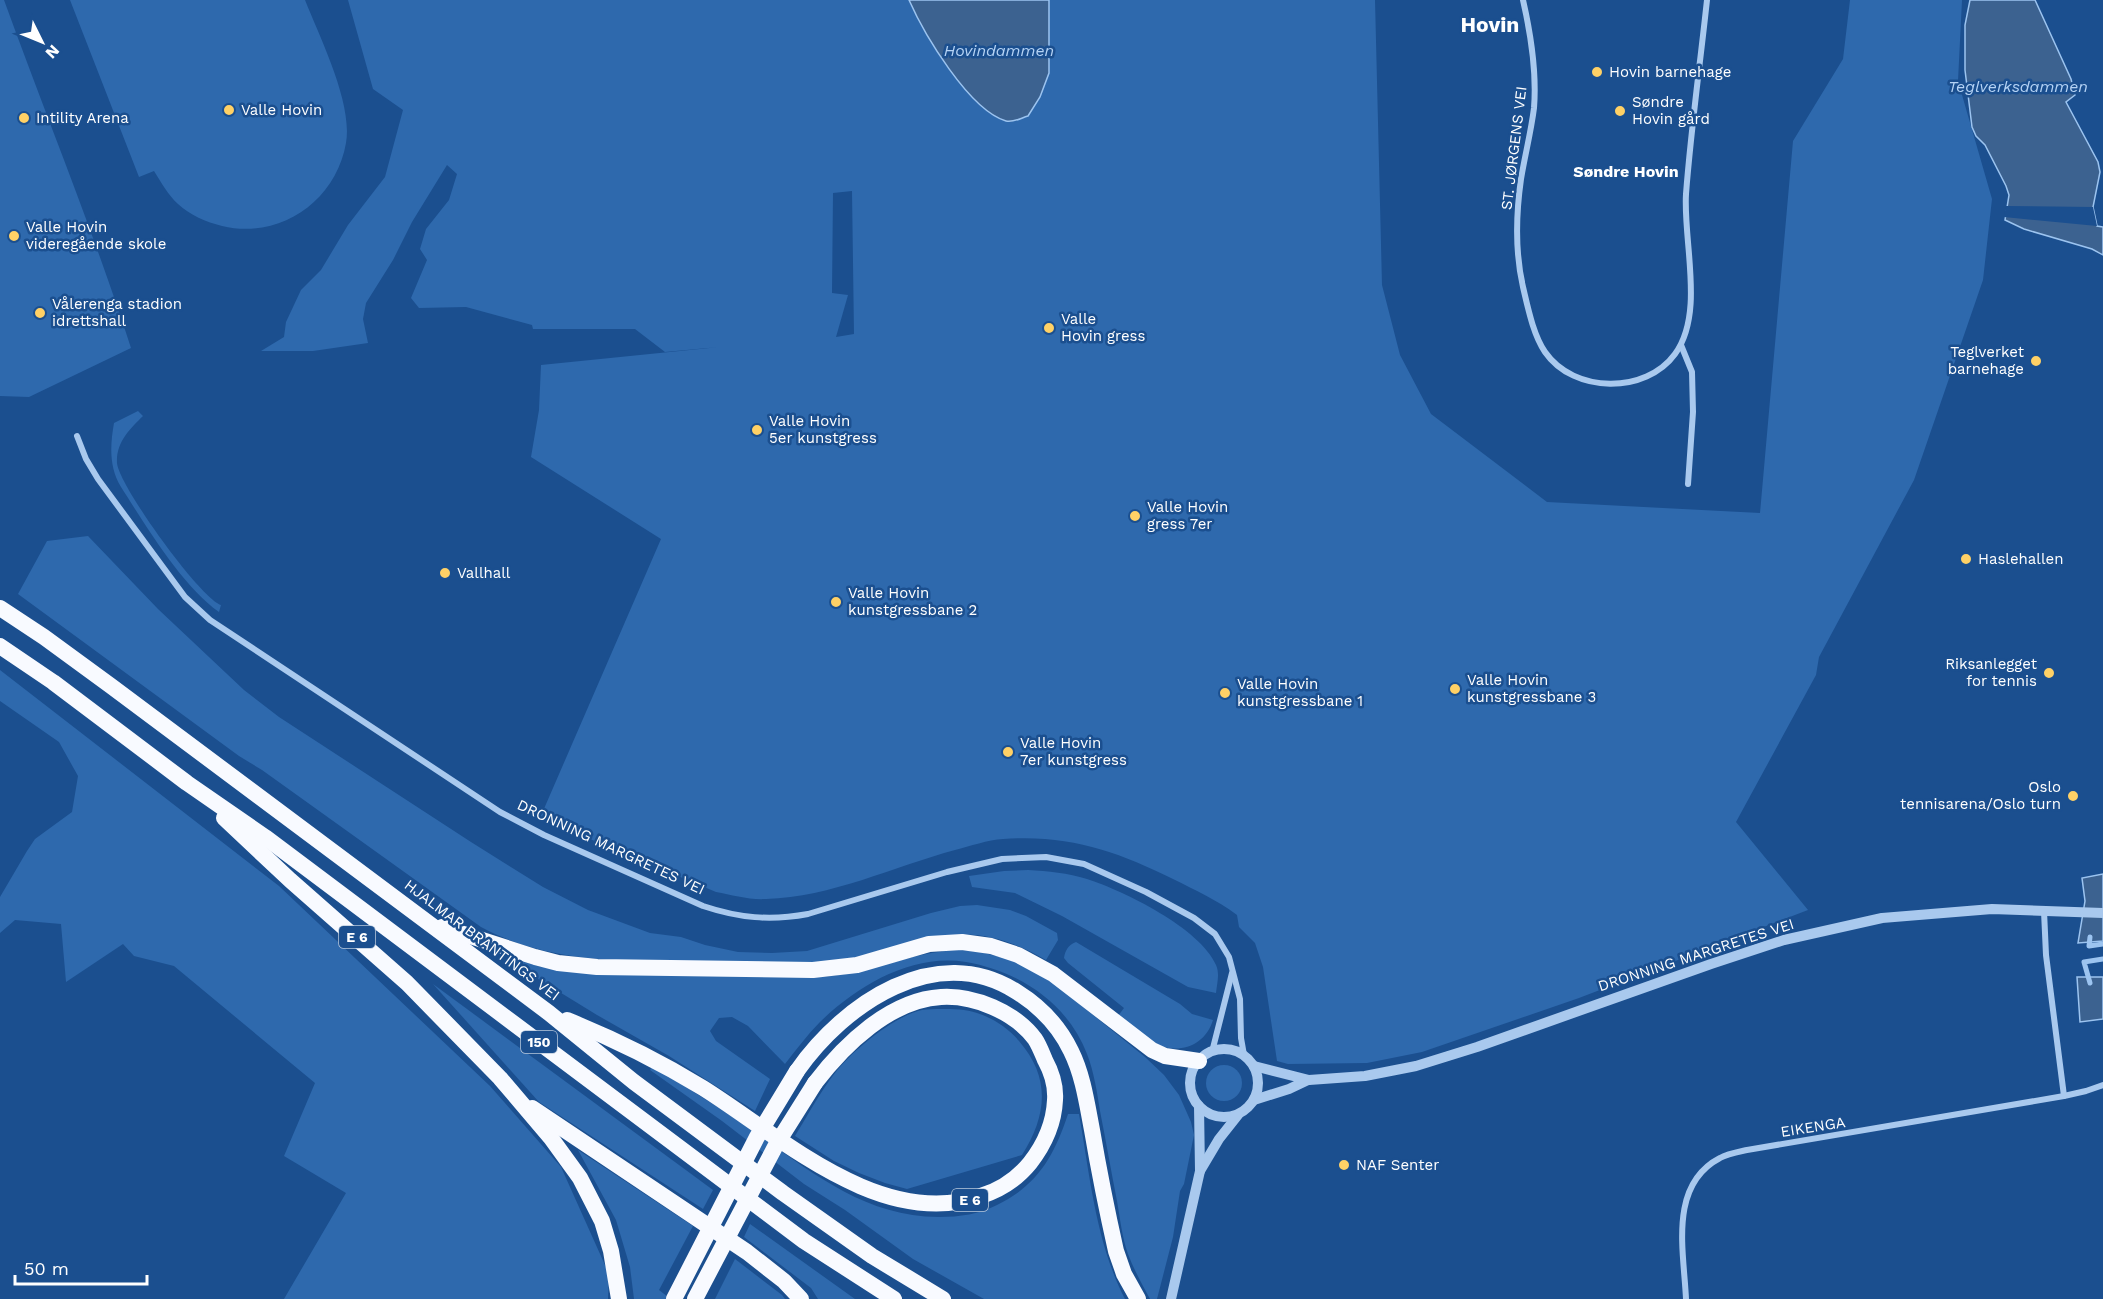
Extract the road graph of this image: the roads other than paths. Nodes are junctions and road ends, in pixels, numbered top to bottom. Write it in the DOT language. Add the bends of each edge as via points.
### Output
graph roads {
  1 [pos="1523,0"];
  2 [pos="1707,0"];
  3 [pos="1681,345"];
  4 [pos="77,436"];
  5 [pos="1688,484"];
  6 [pos="0,608"];
  7 [pos="0,646"];
  8 [pos="187,783"];
  9 [pos="2044,911"];
  10 [pos="2103,914"];
  11 [pos="428,922"];
  12 [pos="1232,972"];
  13 [pos="549,1013"];
  14 [pos="1244,1055"];
  15 [pos="1205,1056"];
  16 [pos="1254,1066"];
  17 [pos="1309,1080"];
  18 [pos="2103,1085"];
  19 [pos="2064,1096"];
  20 [pos="519,1099"];
  21 [pos="1254,1100"];
  22 [pos="1199,1106"];
  23 [pos="1238,1115"];
  24 [pos="1200,1171"];
  25 [pos="619,1299"];
  26 [pos="674,1299"];
  27 [pos="695,1299"];
  28 [pos="801,1299"];
  29 [pos="894,1299"];
  30 [pos="943,1299"];
  31 [pos="1137,1299"];
  32 [pos="1171,1299"];
  33 [pos="1686,1299"];
  1 -- 3 [label="street, ST. JØRGENS VEI" via="1535,80 1517,238 1523,286 1538,339 1551,359 1565,370 1608,385 1655,372"];
  2 -- 3 [label="street, ST. JØRGENS VEI" via="1686,196 1690,320"];
  3 -- 5 [label="street" via="1692,372"];
  4 -- 12 [label="street, DRONNING MARGRETES VEI" via="105,489 185,597 210,620 470,793 544,835 703,906 761,919 807,914 978,864 1025,857 1066,860 1126,882 1205,925 1223,945"];
  6 -- 11 [label="highway, HJALMAR BRANTINGS VEI"];
  7 -- 8 [label="highway, E 6"];
  8 -- 20 [label="highway, E 6" via="407,983"];
  8 -- 29 [label="highway, 150" via="266,837 804,1241"];
  9 -- 10 [label="street, DRONNING MARGRETES VEI"];
  9 -- 17 [label="street, DRONNING MARGRETES VEI" via="1992,909 1882,918 1784,940 1443,1059 1388,1072"];
  9 -- 19 [label="street"];
  11 -- 13 [label="highway, HJALMAR BRANTINGS VEI / 150"];
  11 -- 15 [label="highway" via="535,957 597,967 836,969 929,944 962,942 991,946 1053,974 1152,1050 1165,1056"];
  12 -- 14 [label="street, DRONNING MARGRETES VEI" via="1240,999"];
  12 -- 15 [label="street, DRONNING MARGRETES VEI"];
  13 -- 27 [label="highway, E 6, bridge" via="651,1058 703,1088 799,1152 846,1179 870,1191 919,1203 944,1204 993,1192 1031,1162 1052,1122 1056,1098 1051,1071 1035,1039 1000,1011 963,997 919,1001 874,1023 815,1083 776,1145"];
  13 -- 30 [label="highway, HJALMAR BRANTINGS VEI / 150" via="783,1193 872,1256"];
  14 -- 15 [label="street" via="1230,1049"];
  14 -- 16 [label="street"];
  15 -- 22 [label="street, DRONNING MARGRETES VEI" via="1192,1072 1190,1085"];
  16 -- 17 [label="street, DRONNING MARGRETES VEI"];
  16 -- 21 [label="street" via="1259,1086"];
  17 -- 21 [label="street, DRONNING MARGRETES VEI"];
  18 -- 19 [label="street, EIKENGA"];
  19 -- 33 [label="street, EIKENGA" via="1721,1157 1700,1174 1688,1191 1682,1216"];
  20 -- 25 [label="highway, E 6" via="567,1158 592,1198 611,1251"];
  20 -- 28 [label="highway" via="753,1257"];
  21 -- 23 [label="street, DRONNING MARGRETES VEI"];
  22 -- 23 [label="street" via="1219,1117"];
  22 -- 24 [label="street, DRONNING MARGRETES VEI"];
  23 -- 24 [label="street, DRONNING MARGRETES VEI"];
  24 -- 32 [label="street, DRONNING MARGRETES VEI"];
  26 -- 31 [label="highway, bridge" via="757,1137 797,1071 824,1036 864,1003 914,978 939,974 987,978 1008,986 1052,1019 1073,1054 1116,1251"];
}
